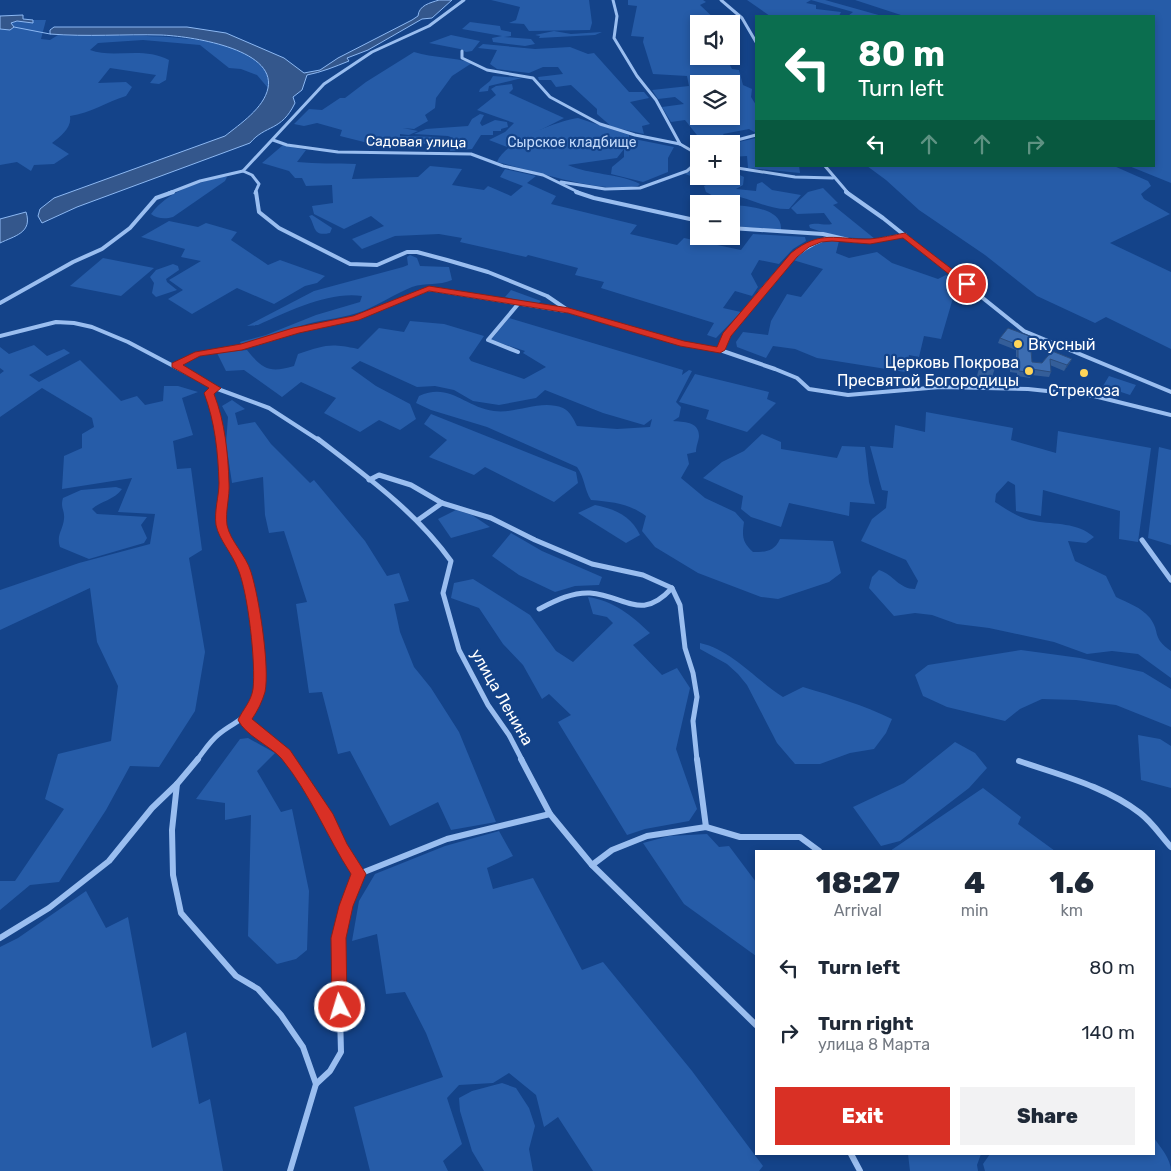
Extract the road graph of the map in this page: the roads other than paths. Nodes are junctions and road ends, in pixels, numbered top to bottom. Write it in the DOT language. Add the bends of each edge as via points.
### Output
graph roads {
  1 [pos="464,0"];
  2 [pos="613,0"];
  3 [pos="721,0"];
  4 [pos="755,40"];
  5 [pos="462,50"];
  6 [pos="755,135"];
  7 [pos="740,139"];
  8 [pos="274,140"];
  9 [pos="680,144"];
  10 [pos="690,148"];
  11 [pos="826,167"];
  12 [pos="690,169"];
  13 [pos="740,169"];
  14 [pos="243,171"];
  15 [pos="833,178"];
  16 [pos="556,180"];
  17 [pos="690,219"];
  18 [pos="740,229"];
  19 [pos="905,235"];
  20 [pos="832,238"];
  21 [pos="0,303"];
  22 [pos="519,303"];
  23 [pos="569,311"];
  24 [pos="0,336"];
  25 [pos="720,350"];
  26 [pos="518,352"];
  27 [pos="176,365"];
  28 [pos="216,388"];
  29 [pos="1171,392"];
  30 [pos="1171,415"];
  31 [pos="369,480"];
  32 [pos="442,503"];
  33 [pos="418,520"];
  34 [pos="1142,540"];
  35 [pos="1171,580"];
  36 [pos="672,588"];
  37 [pos="539,609"];
  38 [pos="244,720"];
  39 [pos="1019,761"];
  40 [pos="177,784"];
  41 [pos="550,814"];
  42 [pos="706,827"];
  43 [pos="1171,847"];
  44 [pos="817,850"];
  45 [pos="592,865"];
  46 [pos="359,874"];
  47 [pos="0,938"];
  48 [pos="755,1025"];
  49 [pos="316,1084"];
  50 [pos="852,1155"];
  51 [pos="290,1171"];
  52 [pos="860,1171"];
  1 -- 8 [label="street" via="429,26 372,52 324,84"];
  2 -- 9 [label="street" via="617,16 614,38 656,100"];
  3 -- 4 [label="street" via="735,10"];
  5 -- 9 [label="street" via="462,58 487,70 534,78 550,97 600,124"];
  6 -- 7 [label="street"];
  8 -- 14 [label="street"];
  8 -- 16 [label="street, Садовая улица" via="338,152 465,153"];
  9 -- 10 [label="street"];
  11 -- 15 [label="street"];
  12 -- 16 [label="street" via="640,188 605,189"];
  13 -- 15 [label="street" via="795,177"];
  14 -- 21 [label="street" via="200,181 156,198 130,228 102,249"];
  14 -- 23 [label="street" via="252,175 259,184 255,193 260,212 279,228 350,264 377,264 400,254 417,252 488,272 547,296"];
  15 -- 19 [label="street" via="854,198"];
  16 -- 17 [label="street, Садовая улица" via="569,189 594,198"];
  18 -- 20 [label="street" via="823,234"];
  19 -- 20 [label="street" via="870,241"];
  19 -- 29 [label="street" via="1024,330"];
  20 -- 25 [label="street" via="819,240 794,255 726,335"];
  22 -- 23 [label="street"];
  22 -- 26 [label="street" via="488,340"];
  22 -- 27 [label="street" via="429,289 355,318 297,330 242,347 198,354"];
  23 -- 25 [label="street" via="683,344"];
  24 -- 27 [label="street, улица Ленина" via="52,323 72,323 131,343"];
  25 -- 30 [label="street" via="797,378 809,389 824,393 848,395 940,387 1028,389 1094,396"];
  27 -- 28 [label="street, улица Ленина"];
  28 -- 31 [label="street, улица Ленина" via="270,409 321,442"];
  28 -- 38 [label="street" via="209,393 218,417 224,484 221,523 245,572 257,635 259,689"];
  31 -- 32 [label="street" via="379,475 411,485"];
  31 -- 33 [label="street, улица Ленина"];
  32 -- 33 [label="street"];
  32 -- 36 [label="street" via="491,518 592,564 643,574"];
  33 -- 41 [label="street, улица Ленина" via="451,561 443,594 458,650 488,705 509,735"];
  34 -- 35 [label="street"];
  36 -- 37 [label="street" via="658,602 642,604 582,593"];
  36 -- 42 [label="street" via="680,605 685,648 697,697 694,740"];
  38 -- 40 [label="street" via="217,735"];
  38 -- 46 [label="street" via="285,754"];
  39 -- 43 [label="street" via="1074,780 1140,813"];
  40 -- 47 [label="street" via="161,796 116,854 76,889"];
  40 -- 49 [label="street" via="172,830 173,866 181,913 236,976 258,989 281,1014 303,1047"];
  41 -- 45 [label="street, улица Ленина"];
  41 -- 46 [label="street" via="447,839"];
  42 -- 44 [label="street" via="740,837 800,837"];
  42 -- 45 [label="street" via="647,836 612,850"];
  45 -- 48 [label="street, улица Ленина"];
  46 -- 49 [label="street" via="338,938 341,1052 330,1071"];
  49 -- 51 [label="street"];
  50 -- 52 [label="street"];
}
